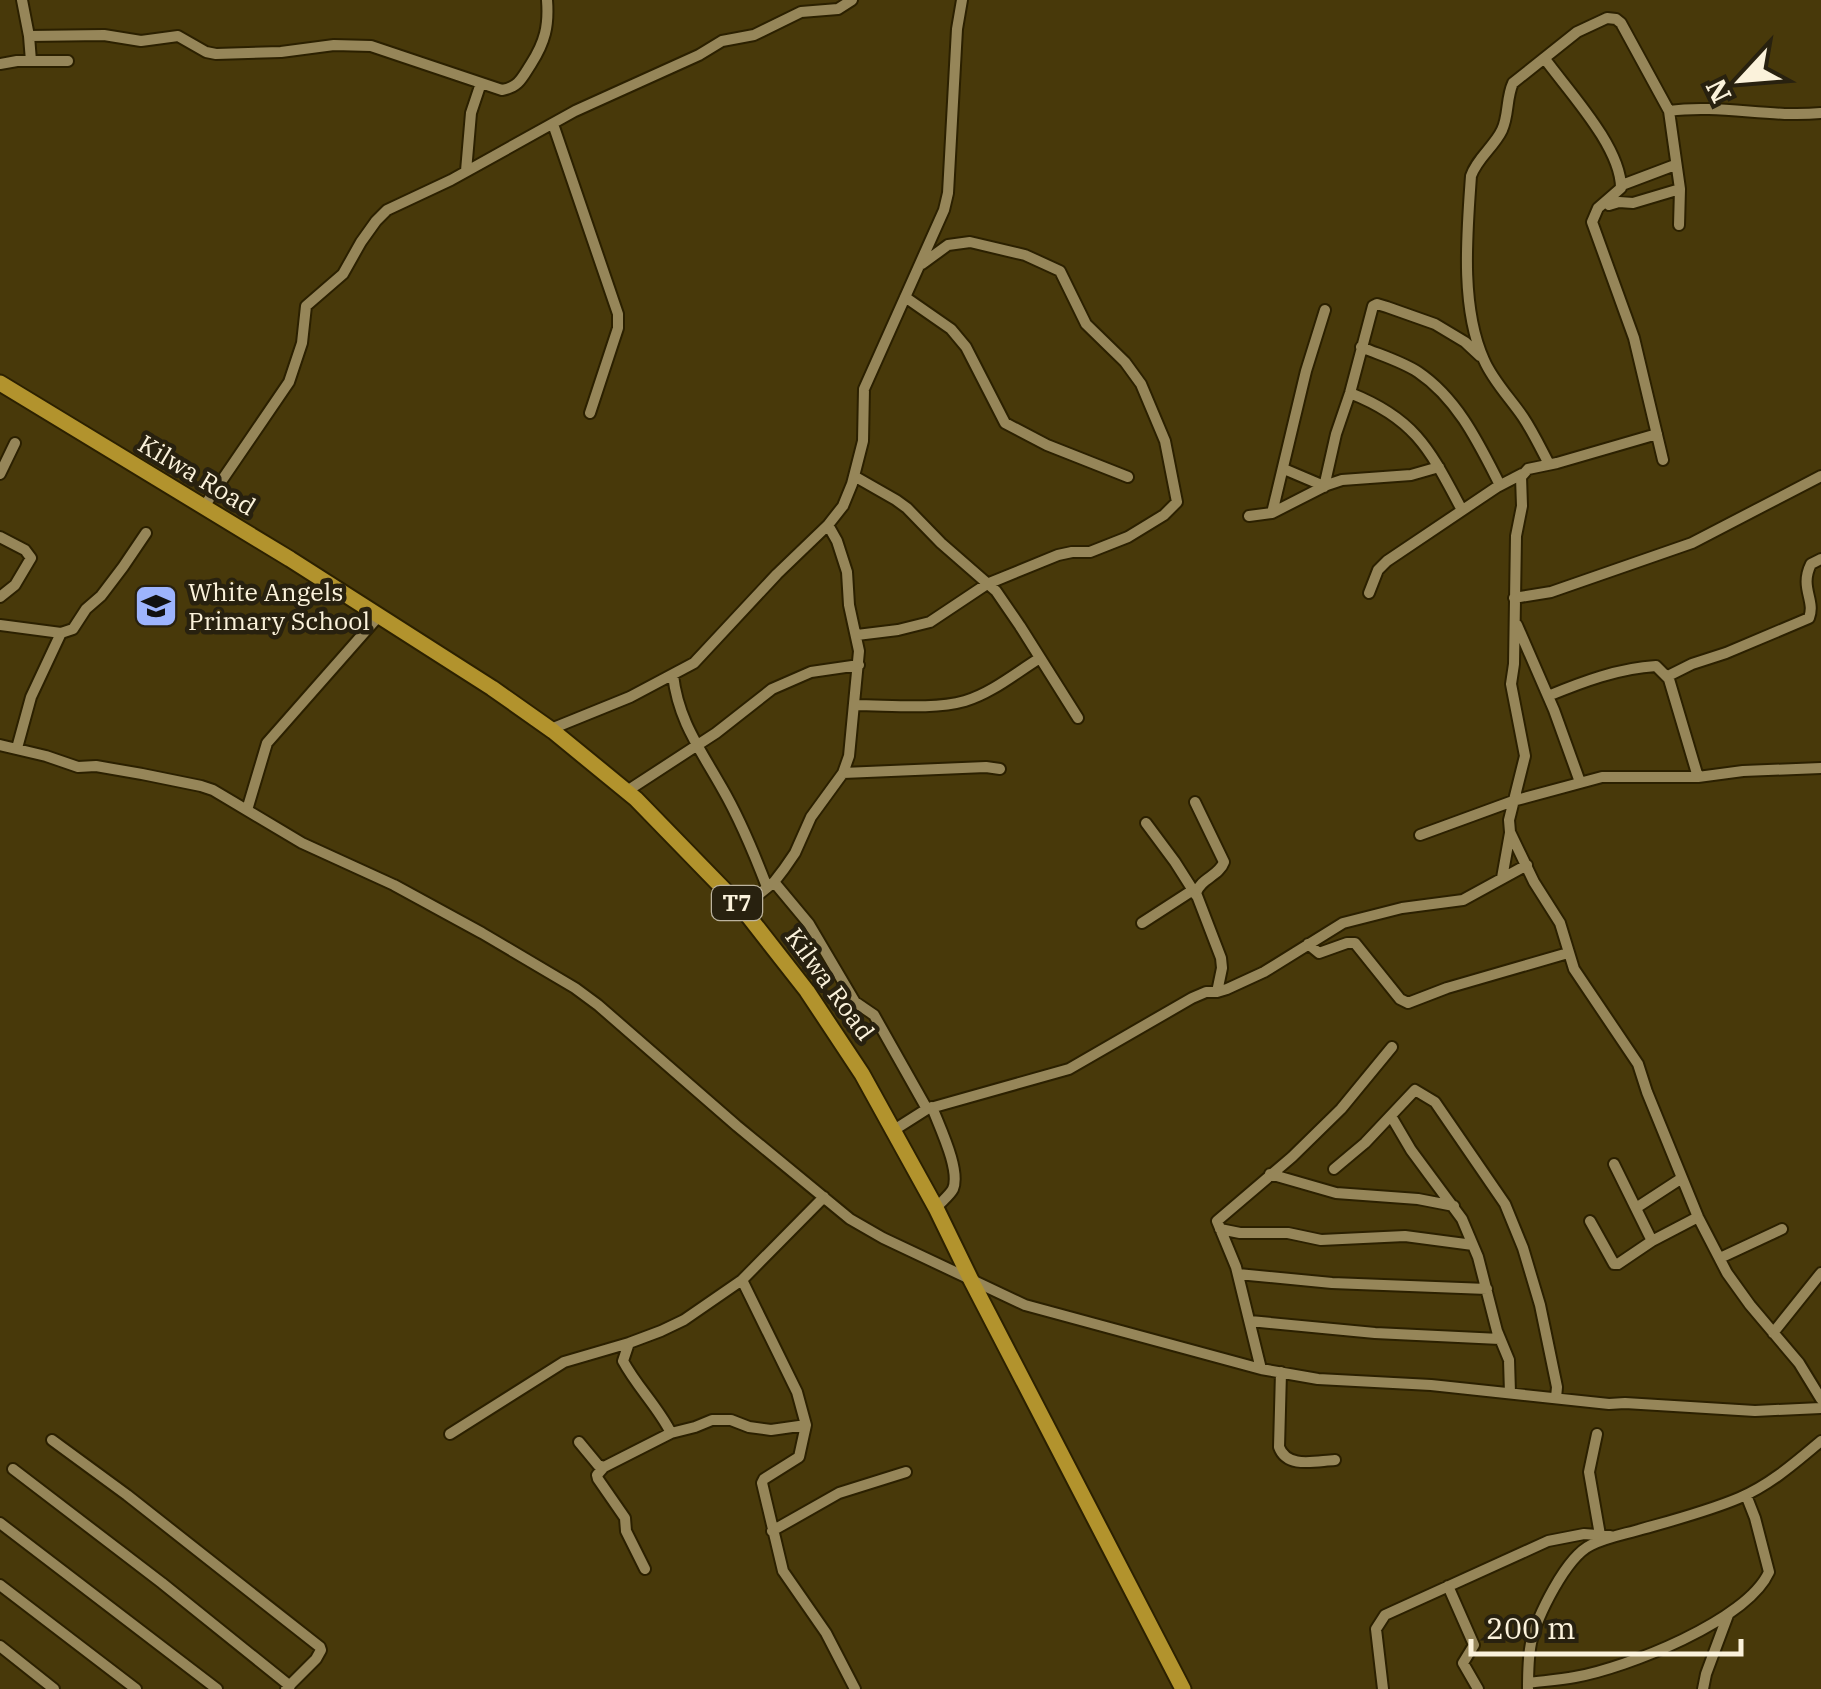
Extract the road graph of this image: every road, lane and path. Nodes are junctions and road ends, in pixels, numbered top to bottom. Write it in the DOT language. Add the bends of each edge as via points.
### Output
graph roads {
  1 [pos="22,0"];
  2 [pos="547,0"];
  3 [pos="852,0"];
  4 [pos="962,0"];
  5 [pos="29,36"];
  6 [pos="1544,59"];
  7 [pos="31,60"];
  8 [pos="68,62"];
  9 [pos="0,64"];
  10 [pos="480,83"];
  11 [pos="1669,111"];
  12 [pos="1821,112"];
  13 [pos="553,124"];
  14 [pos="1676,164"];
  15 [pos="466,171"];
  16 [pos="1622,185"];
  17 [pos="1680,189"];
  18 [pos="1598,208"];
  19 [pos="1679,226"];
  20 [pos="918,267"];
  21 [pos="905,297"];
  22 [pos="1324,310"];
  23 [pos="1361,347"];
  24 [pos="1483,358"];
  25 [pos="0,383"];
  26 [pos="1350,393"];
  27 [pos="590,413"];
  28 [pos="1657,434"];
  29 [pos="15,443"];
  30 [pos="1663,460"];
  31 [pos="1549,464"];
  32 [pos="1439,467"];
  33 [pos="1284,470"];
  34 [pos="0,474"];
  35 [pos="1522,474"];
  36 [pos="854,476"];
  37 [pos="1821,476"];
  38 [pos="1128,477"];
  39 [pos="1500,485"];
  40 [pos="1324,486"];
  41 [pos="203,508"];
  42 [pos="1462,510"];
  43 [pos="1272,513"];
  44 [pos="1249,516"];
  45 [pos="828,525"];
  46 [pos="146,533"];
  47 [pos="0,536"];
  48 [pos="1821,559"];
  49 [pos="986,584"];
  50 [pos="1370,592"];
  51 [pos="0,596"];
  52 [pos="1514,598"];
  53 [pos="378,617"];
  54 [pos="1515,620"];
  55 [pos="0,625"];
  56 [pos="61,632"];
  57 [pos="857,635"];
  58 [pos="1040,658"];
  59 [pos="859,665"];
  60 [pos="673,675"];
  61 [pos="1668,678"];
  62 [pos="1548,696"];
  63 [pos="856,705"];
  64 [pos="1078,718"];
  65 [pos="553,731"];
  66 [pos="0,744"];
  67 [pos="697,746"];
  68 [pos="17,748"];
  69 [pos="1000,768"];
  70 [pos="1821,768"];
  71 [pos="842,773"];
  72 [pos="1698,777"];
  73 [pos="1580,782"];
  74 [pos="627,791"];
  75 [pos="1513,801"];
  76 [pos="1195,802"];
  77 [pos="246,810"];
  78 [pos="1146,823"];
  79 [pos="1510,832"];
  80 [pos="1420,835"];
  81 [pos="1526,864"];
  82 [pos="1502,878"];
  83 [pos="770,884"];
  84 [pos="1195,893"];
  85 [pos="742,908"];
  86 [pos="1142,923"];
  87 [pos="1308,944"];
  88 [pos="1568,953"];
  89 [pos="1217,992"];
  90 [pos="1392,1047"];
  91 [pos="930,1108"];
  92 [pos="1390,1116"];
  93 [pos="894,1130"];
  94 [pos="1614,1164"];
  95 [pos="1334,1168"];
  96 [pos="1270,1174"];
  97 [pos="1682,1178"];
  98 [pos="824,1198"];
  99 [pos="1454,1206"];
  100 [pos="936,1208"];
  101 [pos="1636,1208"];
  102 [pos="1698,1216"];
  103 [pos="1590,1221"];
  104 [pos="1220,1229"];
  105 [pos="1782,1230"];
  106 [pos="1652,1241"];
  107 [pos="1473,1246"];
  108 [pos="1720,1258"];
  109 [pos="1821,1273"];
  110 [pos="1238,1274"];
  111 [pos="742,1280"];
  112 [pos="971,1280"];
  113 [pos="1487,1289"];
  114 [pos="1250,1321"];
  115 [pos="1773,1333"];
  116 [pos="1500,1338"];
  117 [pos="629,1343"];
  118 [pos="1262,1370"];
  119 [pos="1281,1372"];
  120 [pos="1510,1394"];
  121 [pos="1556,1398"];
  122 [pos="1821,1398"];
  123 [pos="1821,1408"];
  124 [pos="806,1425"];
  125 [pos="671,1433"];
  126 [pos="450,1434"];
  127 [pos="1597,1434"];
  128 [pos="52,1440"];
  129 [pos="1821,1440"];
  130 [pos="579,1442"];
  131 [pos="1335,1460"];
  132 [pos="604,1468"];
  133 [pos="12,1469"];
  134 [pos="906,1472"];
  135 [pos="1746,1495"];
  136 [pos="0,1522"];
  137 [pos="772,1531"];
  138 [pos="1606,1536"];
  139 [pos="644,1570"];
  140 [pos="0,1585"];
  141 [pos="1448,1586"];
  142 [pos="1728,1614"];
  143 [pos="0,1646"];
  144 [pos="1528,1686"];
  145 [pos="288,1687"];
  146 [pos="54,1689"];
  147 [pos="136,1689"];
  148 [pos="216,1689"];
  149 [pos="855,1689"];
  150 [pos="1183,1689"];
  151 [pos="1383,1689"];
  152 [pos="1478,1689"];
  153 [pos="1703,1689"];
  1 -- 5 [label="street"];
  2 -- 10 [label="street" via="543,46 522,81 502,90"];
  3 -- 13 [label="street" via="726,40"];
  4 -- 20 [label="street" via="948,194"];
  5 -- 7 [label="street"];
  5 -- 10 [label="street" via="178,36 216,54 371,46"];
  6 -- 11 [label="street" via="1577,32 1616,20"];
  6 -- 16 [label="street" via="1605,140"];
  6 -- 24 [label="street" via="1513,83 1502,130 1472,172 1466,252"];
  7 -- 8 [label="street"];
  7 -- 9 [label="street"];
  10 -- 15 [label="street"];
  11 -- 12 [label="street"];
  11 -- 14 [label="street"];
  13 -- 15 [label="street"];
  13 -- 27 [label="street" via="618,314"];
  14 -- 16 [label="street"];
  14 -- 17 [label="street"];
  15 -- 41 [label="street" via="388,210 343,274 306,304 289,382"];
  16 -- 18 [label="street"];
  17 -- 18 [label="street"];
  17 -- 19 [label="street"];
  18 -- 28 [label="street" via="1594,228 1630,326"];
  20 -- 21 [label="street"];
  20 -- 49 [label="street" via="948,245 970,242 1060,271 1086,324 1140,384 1175,482 1176,504 1128,537"];
  21 -- 36 [label="street" via="864,389"];
  21 -- 38 [label="street" via="961,340 1004,422"];
  22 -- 33 [label="street"];
  23 -- 24 [label="street" via="1377,304 1436,324"];
  23 -- 26 [label="street"];
  23 -- 39 [label="street" via="1414,369 1437,388 1458,410"];
  24 -- 31 [label="street"];
  25 -- 41 [label="highway, Kilwa Road / T7"];
  26 -- 32 [label="street" via="1409,426"];
  26 -- 40 [label="street"];
  28 -- 30 [label="street"];
  28 -- 31 [label="street"];
  29 -- 34 [label="street"];
  31 -- 35 [label="street"];
  32 -- 40 [label="street"];
  32 -- 42 [label="street"];
  33 -- 40 [label="street"];
  33 -- 43 [label="street"];
  35 -- 39 [label="street"];
  35 -- 52 [label="street"];
  36 -- 45 [label="street"];
  36 -- 49 [label="street" via="896,500"];
  37 -- 52 [label="street" via="1692,543 1564,588"];
  39 -- 42 [label="street"];
  40 -- 43 [label="street"];
  41 -- 53 [label="highway, Kilwa Road / T7"];
  42 -- 50 [label="street" via="1387,560"];
  43 -- 44 [label="street"];
  45 -- 57 [label="street" via="848,572"];
  45 -- 60 [label="street" via="694,662"];
  46 -- 56 [label="street" via="76,625"];
  47 -- 51 [label="street" via="32,558"];
  48 -- 61 [label="street" via="1806,576 1809,618"];
  49 -- 57 [label="street" via="930,622"];
  49 -- 58 [label="street"];
  52 -- 54 [label="street"];
  53 -- 65 [label="highway, Kilwa Road / T7"];
  53 -- 77 [label="street" via="267,744"];
  54 -- 62 [label="street"];
  54 -- 75 [label="street" via="1511,684 1525,760"];
  55 -- 56 [label="street"];
  56 -- 68 [label="street" via="30,696"];
  57 -- 59 [label="street"];
  58 -- 63 [label="street" via="963,701"];
  58 -- 64 [label="street"];
  59 -- 63 [label="street"];
  59 -- 67 [label="street" via="810,672 772,689"];
  60 -- 65 [label="street"];
  60 -- 67 [label="street"];
  61 -- 62 [label="street" via="1646,666"];
  61 -- 72 [label="street"];
  62 -- 73 [label="street"];
  63 -- 71 [label="street"];
  65 -- 74 [label="highway, Kilwa Road / T7"];
  66 -- 68 [label="street"];
  67 -- 74 [label="street"];
  67 -- 83 [label="street"];
  68 -- 77 [label="street" via="78,767 201,786"];
  69 -- 71 [label="street"];
  70 -- 72 [label="street"];
  71 -- 83 [label="street"];
  72 -- 73 [label="street"];
  73 -- 75 [label="street"];
  74 -- 85 [label="highway, Kilwa Road / T7"];
  75 -- 79 [label="street"];
  75 -- 80 [label="street"];
  76 -- 84 [label="street" via="1224,862"];
  77 -- 98 [label="street" via="574,988"];
  78 -- 84 [label="street"];
  79 -- 81 [label="street"];
  79 -- 82 [label="street"];
  81 -- 82 [label="street"];
  81 -- 88 [label="street" via="1560,923"];
  82 -- 87 [label="street" via="1463,900 1350,921"];
  83 -- 85 [label="street"];
  83 -- 91 [label="street" via="809,924 854,1002 880,1022"];
  84 -- 86 [label="street"];
  84 -- 89 [label="street" via="1221,958"];
  85 -- 93 [label="highway, Kilwa Road / T7" via="830,1024"];
  87 -- 88 [label="street" via="1320,953 1355,943 1408,1003"];
  87 -- 89 [label="street"];
  88 -- 97 [label="street" via="1638,1064"];
  89 -- 91 [label="street" via="1192,998 1070,1069"];
  90 -- 96 [label="street" via="1341,1109"];
  91 -- 93 [label="street"];
  91 -- 100 [label="street" via="954,1178"];
  92 -- 95 [label="street"];
  92 -- 99 [label="street"];
  92 -- 121 [label="street" via="1415,1090 1432,1100 1498,1192 1540,1305"];
  93 -- 100 [label="highway, Kilwa Road / T7"];
  94 -- 101 [label="street"];
  96 -- 99 [label="street" via="1336,1192"];
  96 -- 104 [label="street" via="1218,1217"];
  97 -- 101 [label="street"];
  97 -- 102 [label="street"];
  98 -- 111 [label="street"];
  98 -- 112 [label="street" via="868,1231"];
  99 -- 107 [label="street"];
  100 -- 112 [label="highway, Kilwa Road / T7"];
  101 -- 106 [label="street"];
  102 -- 106 [label="street"];
  102 -- 108 [label="street"];
  103 -- 106 [label="street" via="1614,1264"];
  104 -- 107 [label="street" via="1321,1240 1405,1236"];
  104 -- 110 [label="street"];
  105 -- 108 [label="street"];
  107 -- 113 [label="street"];
  108 -- 115 [label="street"];
  109 -- 115 [label="street"];
  110 -- 113 [label="street"];
  110 -- 114 [label="street"];
  111 -- 117 [label="street" via="684,1320"];
  111 -- 124 [label="street" via="794,1382"];
  112 -- 118 [label="street" via="1025,1305"];
  112 -- 150 [label="highway, Kilwa Road / T7"];
  113 -- 116 [label="street"];
  114 -- 116 [label="street"];
  114 -- 118 [label="street"];
  115 -- 122 [label="street"];
  116 -- 120 [label="street"];
  117 -- 125 [label="street" via="624,1364"];
  117 -- 126 [label="street" via="564,1362"];
  118 -- 119 [label="street"];
  119 -- 120 [label="street"];
  119 -- 131 [label="street" via="1282,1455 1292,1462"];
  120 -- 121 [label="street"];
  121 -- 123 [label="street" via="1756,1411"];
  124 -- 125 [label="street" via="770,1430 717,1419"];
  124 -- 137 [label="street" via="799,1457 762,1483"];
  125 -- 132 [label="street"];
  127 -- 138 [label="street" via="1589,1472"];
  128 -- 145 [label="street" via="320,1647"];
  129 -- 135 [label="street"];
  130 -- 132 [label="street"];
  132 -- 139 [label="street" via="598,1479 625,1518"];
  133 -- 145 [label="street"];
  134 -- 137 [label="street" via="839,1493"];
  135 -- 138 [label="street"];
  135 -- 142 [label="street" via="1769,1572"];
  136 -- 148 [label="street"];
  137 -- 149 [label="street" via="783,1571"];
  138 -- 141 [label="street" via="1548,1541"];
  138 -- 144 [label="street" via="1575,1557 1558,1585 1532,1640"];
  140 -- 147 [label="street"];
  141 -- 151 [label="street" via="1378,1624"];
  141 -- 152 [label="street" via="1474,1645 1463,1663"];
  142 -- 144 [label="street" via="1652,1654"];
  142 -- 153 [label="street"];
  143 -- 146 [label="street"];
}
